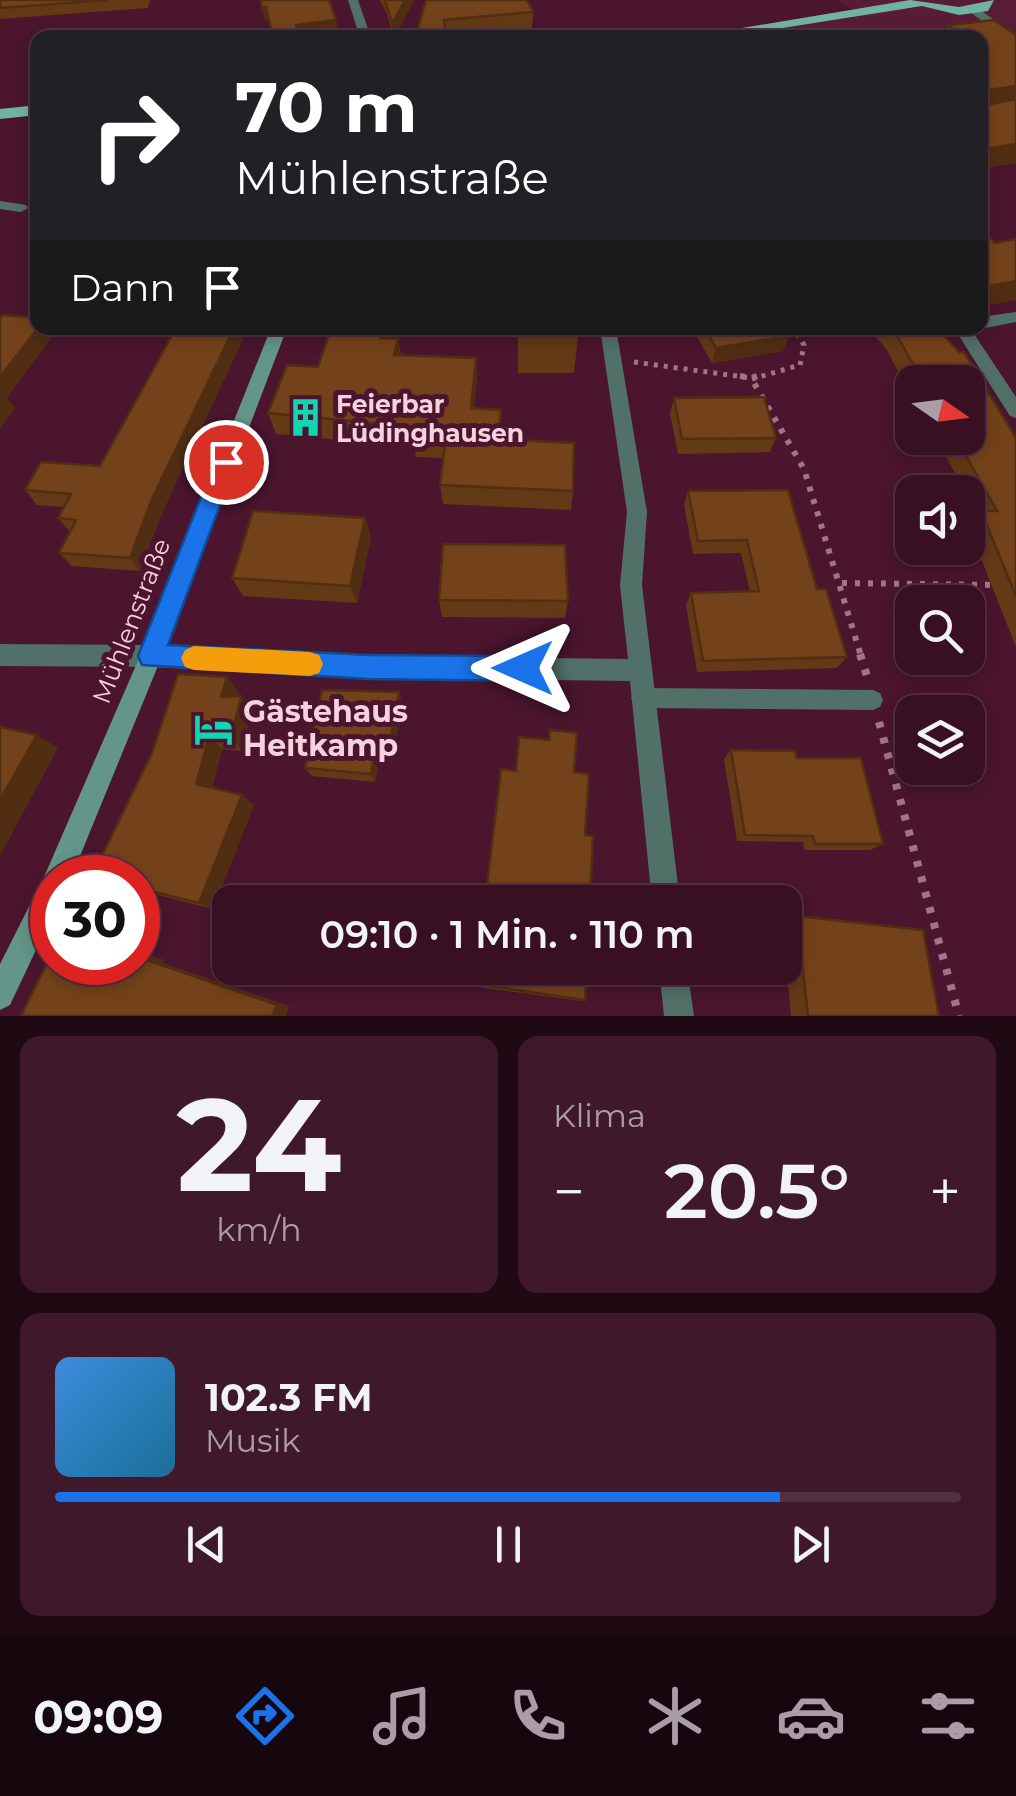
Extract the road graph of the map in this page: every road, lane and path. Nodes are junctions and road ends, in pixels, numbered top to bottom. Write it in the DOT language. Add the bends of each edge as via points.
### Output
graph roads {
  1 [pos="353,0"];
  2 [pos="988,0"];
  3 [pos="921,1"];
  4 [pos="975,10"];
  5 [pos="363,30"];
  6 [pos="739,30"];
  7 [pos="1016,41"];
  8 [pos="30,111"];
  9 [pos="0,114"];
  10 [pos="0,205"];
  11 [pos="20,208"];
  12 [pos="1016,317"];
  13 [pos="988,322"];
  14 [pos="276,335"];
  15 [pos="609,335"];
  16 [pos="798,335"];
  17 [pos="967,335"];
  18 [pos="614,360"];
  19 [pos="751,378"];
  20 [pos="756,386"];
  21 [pos="1016,411"];
  22 [pos="842,584"];
  23 [pos="998,585"];
  24 [pos="0,655"];
  25 [pos="151,656"];
  26 [pos="639,670"];
  27 [pos="641,698"];
  28 [pos="873,700"];
  29 [pos="67,855"];
  30 [pos="664,885"];
  31 [pos="30,933"];
  32 [pos="675,985"];
  33 [pos="0,996"];
  34 [pos="679,1016"];
  1 -- 5 [label="street"];
  2 -- 4 [label="main road"];
  3 -- 4 [label="main road"];
  3 -- 6 [label="main road"];
  4 -- 7 [label="street"];
  8 -- 9 [label="main road"];
  10 -- 11 [label="street"];
  12 -- 13 [label="street"];
  14 -- 25 [label="street, Mühlenstraße"];
  15 -- 18 [label="street"];
  16 -- 19 [label="path" via="804,345 800,366"];
  17 -- 21 [label="street"];
  18 -- 19 [label="path"];
  18 -- 26 [label="street" via="636,512 630,585"];
  19 -- 20 [label="path"];
  22 -- 23 [label="path"];
  24 -- 25 [label="street"];
  25 -- 26 [label="street"];
  25 -- 29 [label="street, Mühlenstraße"];
  26 -- 27 [label="street"];
  27 -- 28 [label="lane"];
  27 -- 30 [label="street"];
  31 -- 33 [label="street"];
  32 -- 34 [label="street"];
}
